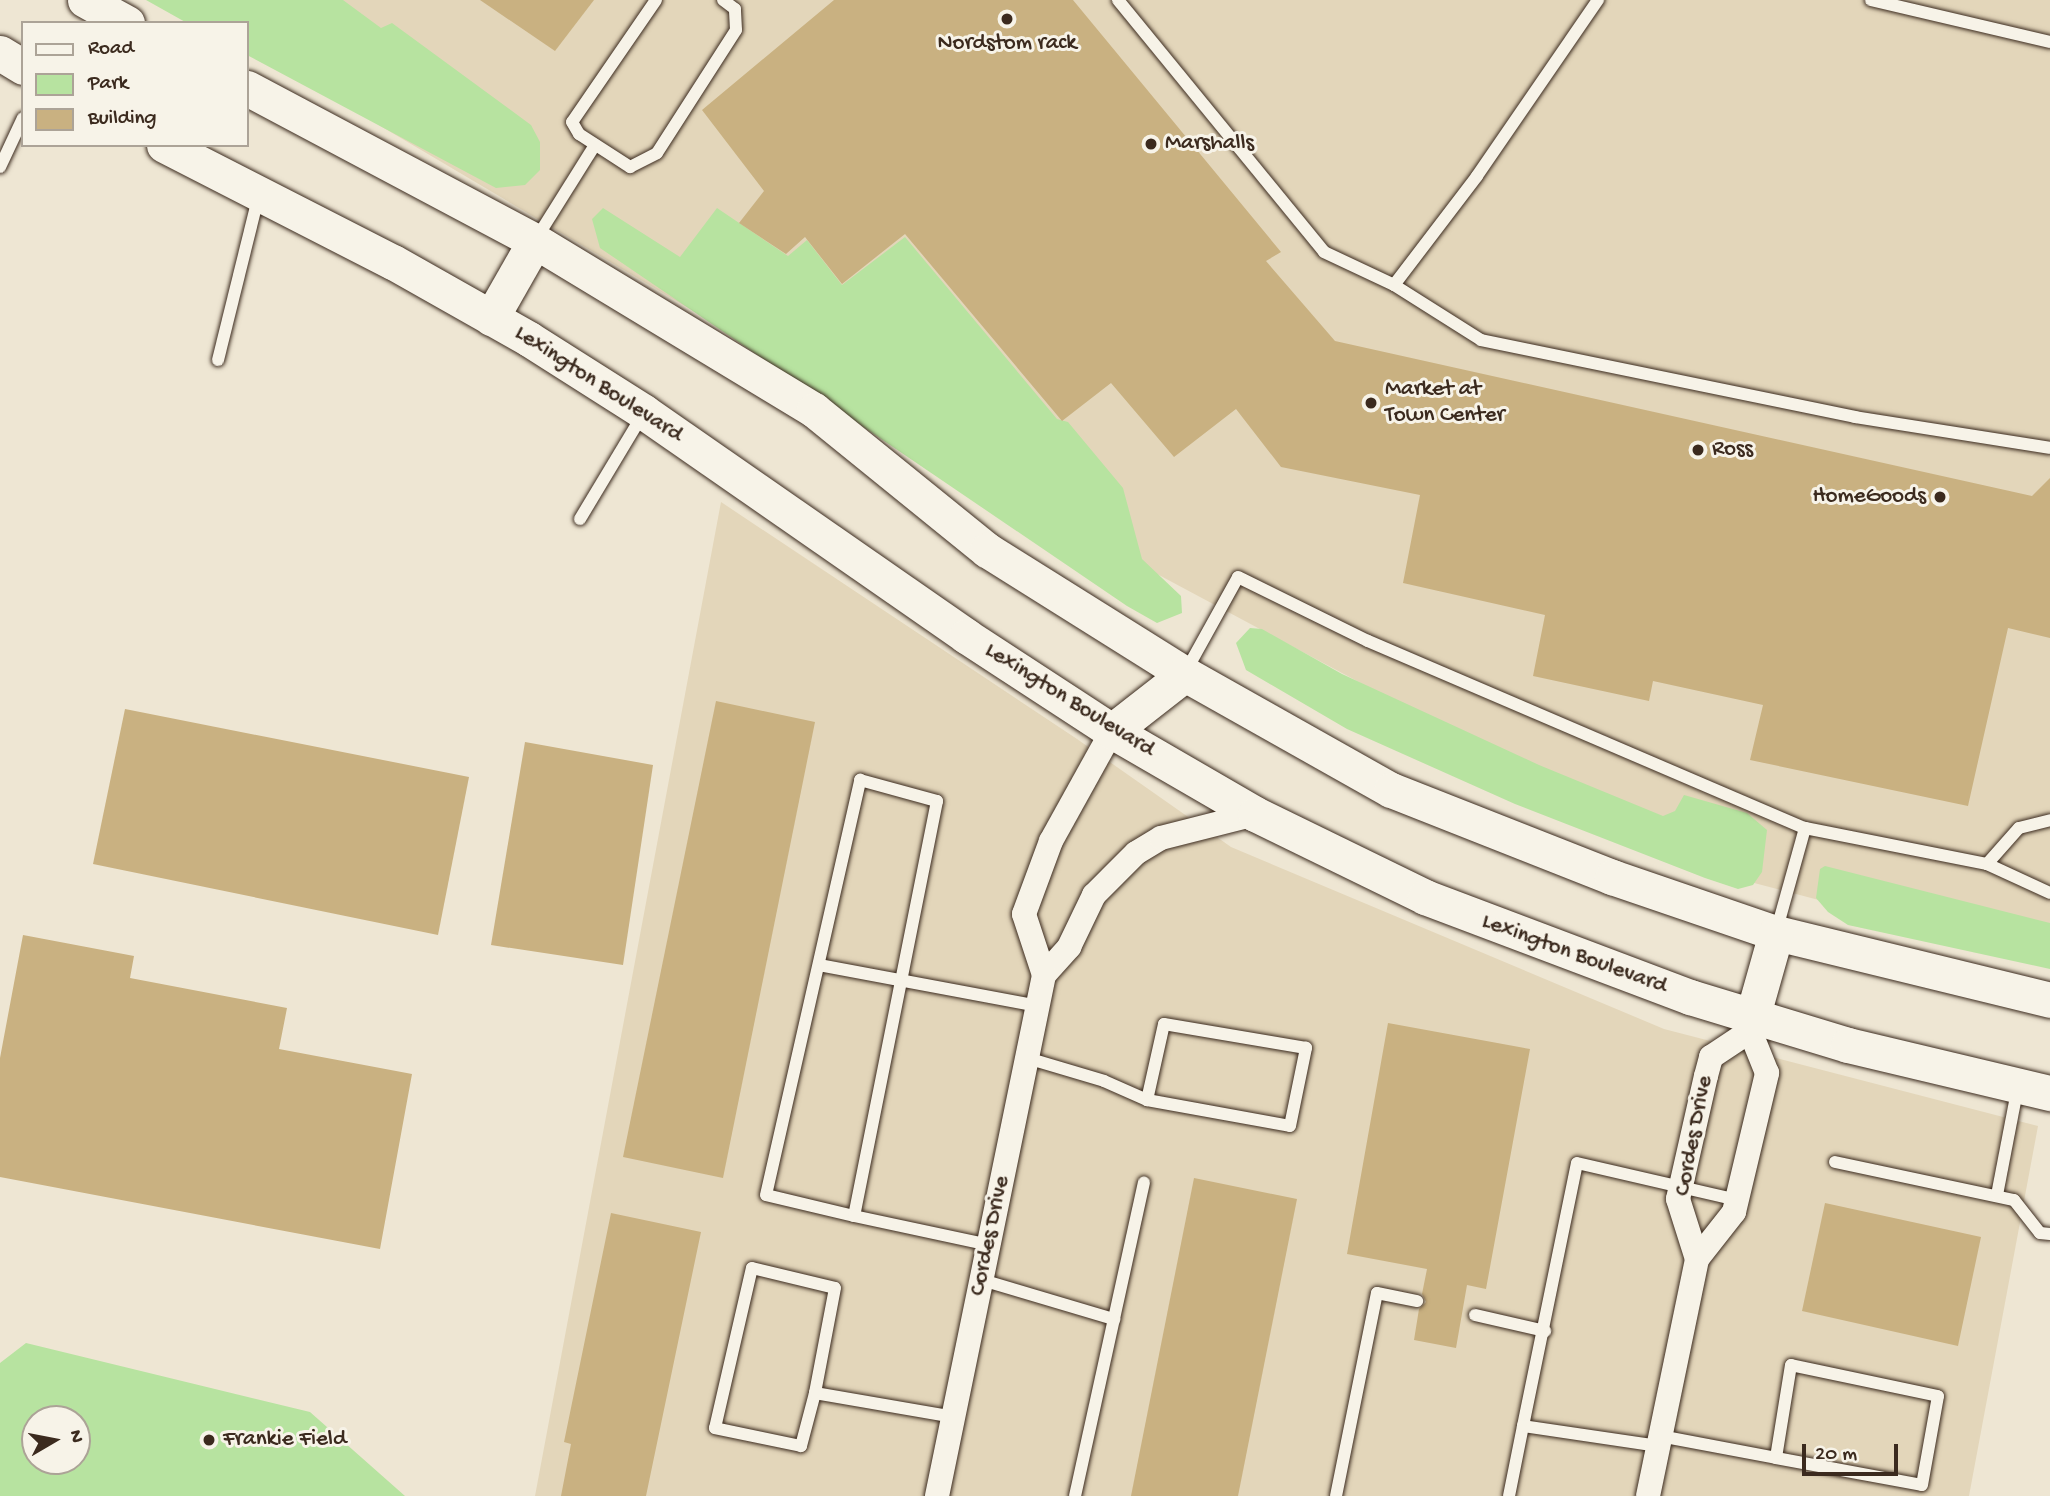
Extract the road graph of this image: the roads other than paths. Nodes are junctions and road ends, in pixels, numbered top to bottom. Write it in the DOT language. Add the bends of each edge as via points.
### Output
graph roads {
  1 [pos="85,0"];
  2 [pos="656,0"];
  3 [pos="723,0"];
  4 [pos="1118,0"];
  5 [pos="1598,0"];
  6 [pos="1871,0"];
  7 [pos="123,21"];
  8 [pos="2050,41"];
  9 [pos="0,53"];
  10 [pos="21,66"];
  11 [pos="248,89"];
  12 [pos="21,122"];
  13 [pos="595,145"];
  14 [pos="168,147"];
  15 [pos="0,167"];
  16 [pos="259,194"];
  17 [pos="535,241"];
  18 [pos="1394,285"];
  19 [pos="491,318"];
  20 [pos="218,360"];
  21 [pos="644,412"];
  22 [pos="2050,448"];
  23 [pos="580,519"];
  24 [pos="1185,674"];
  25 [pos="1112,730"];
  26 [pos="1255,814"];
  27 [pos="2050,820"];
  28 [pos="1805,828"];
  29 [pos="1987,864"];
  30 [pos="2050,893"];
  31 [pos="1776,933"];
  32 [pos="819,965"];
  33 [pos="1044,975"];
  34 [pos="899,980"];
  35 [pos="2050,999"];
  36 [pos="1038,1006"];
  37 [pos="1751,1024"];
  38 [pos="1027,1058"];
  39 [pos="2034,1089"];
  40 [pos="1147,1100"];
  41 [pos="1835,1162"];
  42 [pos="1144,1182"];
  43 [pos="1681,1187"];
  44 [pos="1997,1195"];
  45 [pos="1737,1200"];
  46 [pos="854,1216"];
  47 [pos="2050,1234"];
  48 [pos="989,1245"];
  49 [pos="1697,1259"];
  50 [pos="982,1280"];
  51 [pos="1416,1301"];
  52 [pos="1475,1315"];
  53 [pos="1114,1319"];
  54 [pos="1545,1331"];
  55 [pos="814,1393"];
  56 [pos="954,1417"];
  57 [pos="1523,1426"];
  58 [pos="1659,1441"];
  59 [pos="1776,1458"];
  60 [pos="937,1496"];
  61 [pos="1075,1496"];
  62 [pos="1336,1496"];
  63 [pos="1509,1496"];
  64 [pos="1648,1496"];
  1 -- 7 [label="main road"];
  2 -- 13 [label="lane" via="572,122"];
  3 -- 13 [label="lane" via="735,9 736,30 657,153 630,167"];
  4 -- 18 [label="lane" via="1324,252"];
  5 -- 18 [label="lane" via="1477,176"];
  6 -- 8 [label="lane"];
  9 -- 10 [label="main road"];
  11 -- 17 [label="main road"];
  12 -- 15 [label="lane"];
  13 -- 17 [label="lane"];
  14 -- 16 [label="main road, Lexington Boulevard"];
  16 -- 19 [label="main road, Lexington Boulevard"];
  16 -- 20 [label="lane"];
  17 -- 19 [label="main road"];
  17 -- 24 [label="main road" via="814,410 987,550"];
  18 -- 22 [label="lane" via="1481,340 1855,417"];
  19 -- 21 [label="main road, Lexington Boulevard"];
  21 -- 23 [label="lane"];
  21 -- 25 [label="main road, Lexington Boulevard" via="965,636"];
  24 -- 25 [label="main road"];
  24 -- 28 [label="lane" via="1238,577 1368,641"];
  24 -- 31 [label="main road" via="1391,790 1612,877"];
  25 -- 26 [label="main road, Lexington Boulevard"];
  25 -- 33 [label="street, Cordes Drive" via="1051,841 1024,914"];
  26 -- 33 [label="street" via="1161,838 1136,853 1094,895 1069,947"];
  26 -- 37 [label="main road, Lexington Boulevard" via="1496,928"];
  27 -- 29 [label="lane" via="2018,828"];
  28 -- 29 [label="lane"];
  28 -- 31 [label="lane"];
  29 -- 30 [label="lane"];
  31 -- 35 [label="main road"];
  31 -- 37 [label="main road"];
  32 -- 34 [label="lane"];
  32 -- 34 [label="lane" via="860,780 937,801"];
  32 -- 46 [label="lane" via="766,1195"];
  33 -- 36 [label="street, Cordes Drive"];
  34 -- 36 [label="lane"];
  34 -- 46 [label="lane"];
  36 -- 38 [label="street, Cordes Drive"];
  37 -- 39 [label="main road, Lexington Boulevard"];
  37 -- 43 [label="street, Cordes Drive" via="1711,1057"];
  37 -- 45 [label="street, Cordes Drive" via="1768,1073"];
  38 -- 40 [label="lane" via="1104,1081"];
  38 -- 48 [label="street, Cordes Drive"];
  39 -- 44 [label="lane"];
  40 -- 40 [label="lane" via="1290,1126 1306,1048 1164,1024"];
  41 -- 44 [label="lane"];
  42 -- 53 [label="lane"];
  43 -- 45 [label="lane"];
  43 -- 49 [label="street, Cordes Drive" via="1678,1199"];
  43 -- 54 [label="lane" via="1577,1163"];
  44 -- 47 [label="lane" via="2014,1200 2040,1233"];
  45 -- 49 [label="street, Cordes Drive" via="1734,1212"];
  46 -- 48 [label="lane"];
  48 -- 50 [label="street, Cordes Drive"];
  49 -- 58 [label="street, Cordes Drive"];
  50 -- 53 [label="lane"];
  50 -- 56 [label="street, Cordes Drive"];
  51 -- 62 [label="lane" via="1377,1293"];
  52 -- 54 [label="lane"];
  53 -- 61 [label="lane"];
  54 -- 57 [label="lane"];
  55 -- 55 [label="lane" via="835,1288 752,1268 715,1428 801,1446"];
  55 -- 56 [label="lane"];
  56 -- 60 [label="street, Cordes Drive"];
  57 -- 58 [label="lane"];
  57 -- 63 [label="lane"];
  58 -- 59 [label="lane"];
  58 -- 64 [label="street, Cordes Drive"];
  59 -- 59 [label="lane" via="1791,1365 1938,1396 1922,1485"];
}
